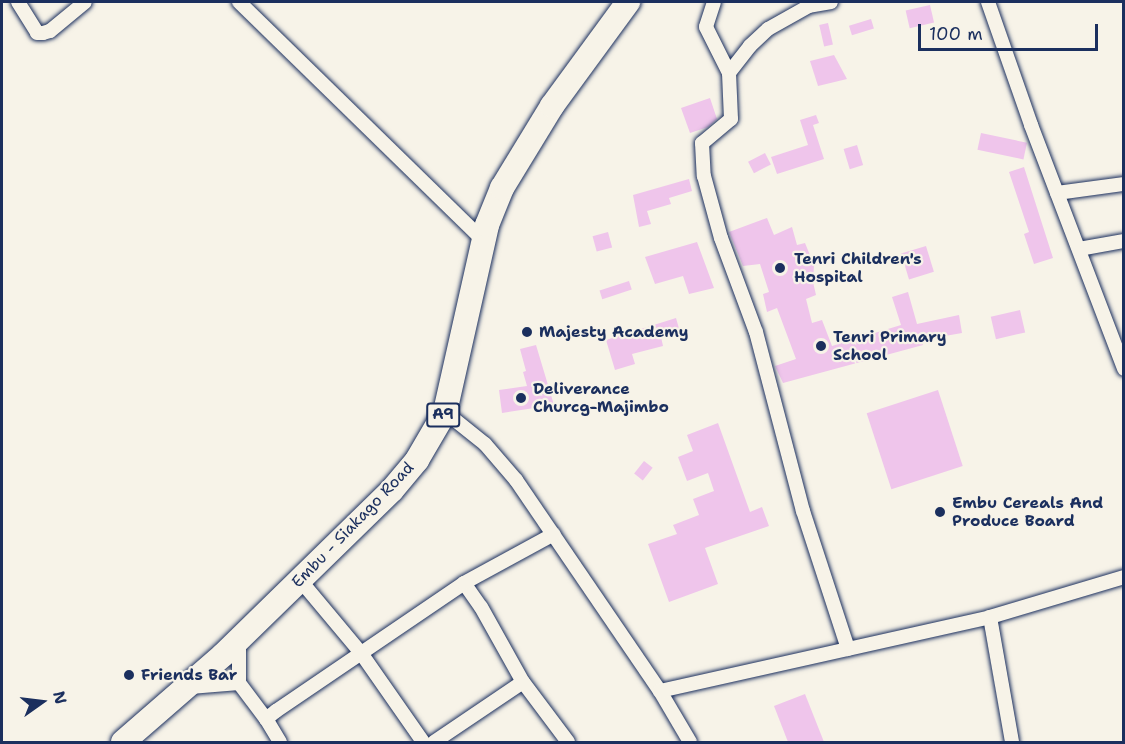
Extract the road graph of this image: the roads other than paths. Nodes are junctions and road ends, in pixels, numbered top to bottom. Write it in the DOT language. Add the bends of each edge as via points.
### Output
graph roads {
  1 [pos="18,2"];
  2 [pos="85,2"];
  3 [pos="238,2"];
  4 [pos="628,2"];
  5 [pos="714,2"];
  6 [pos="831,2"];
  7 [pos="988,2"];
  8 [pos="808,4"];
  9 [pos="729,73"];
  10 [pos="1124,184"];
  11 [pos="1057,194"];
  12 [pos="483,240"];
  13 [pos="1124,242"];
  14 [pos="1078,249"];
  15 [pos="1124,369"];
  16 [pos="445,412"];
  17 [pos="554,534"];
  18 [pos="1124,578"];
  19 [pos="300,580"];
  20 [pos="464,583"];
  21 [pos="990,617"];
  22 [pos="239,639"];
  23 [pos="848,649"];
  24 [pos="361,653"];
  25 [pos="523,682"];
  26 [pos="238,683"];
  27 [pos="189,687"];
  28 [pos="660,691"];
  29 [pos="266,719"];
  30 [pos="123,742"];
  31 [pos="280,742"];
  32 [pos="423,742"];
  33 [pos="434,742"];
  34 [pos="568,742"];
  35 [pos="690,742"];
  36 [pos="1012,742"];
  1 -- 2 [label="street" via="37,33 50,31"];
  3 -- 12 [label="street"];
  4 -- 12 [label="highway, Embu - Siakago Road / A9" via="522,154 502,188"];
  5 -- 9 [label="street" via="706,27"];
  6 -- 8 [label="street"];
  7 -- 11 [label="street"];
  8 -- 9 [label="street" via="768,29"];
  9 -- 23 [label="street" via="731,119 702,143 704,176 721,238 756,332 803,511"];
  10 -- 11 [label="street"];
  11 -- 14 [label="street"];
  12 -- 16 [label="highway, Embu - Siakago Road / A9"];
  13 -- 14 [label="street"];
  14 -- 15 [label="street"];
  16 -- 17 [label="street" via="485,444"];
  16 -- 19 [label="highway, Embu - Siakago Road / A9" via="417,460 392,490"];
  17 -- 20 [label="street"];
  17 -- 28 [label="street"];
  18 -- 21 [label="street"];
  19 -- 22 [label="highway, Embu - Siakago Road / A9"];
  19 -- 24 [label="street"];
  20 -- 24 [label="street"];
  20 -- 25 [label="street"];
  21 -- 23 [label="street"];
  21 -- 36 [label="street"];
  22 -- 26 [label="street"];
  22 -- 27 [label="highway, Embu - Siakago Road / A9"];
  23 -- 28 [label="street"];
  24 -- 29 [label="street"];
  24 -- 32 [label="street"];
  25 -- 33 [label="street"];
  25 -- 34 [label="street"];
  26 -- 27 [label="street"];
  26 -- 29 [label="street"];
  27 -- 30 [label="highway, Embu - Siakago Road / A9"];
  28 -- 35 [label="street"];
  29 -- 31 [label="street"];
}
